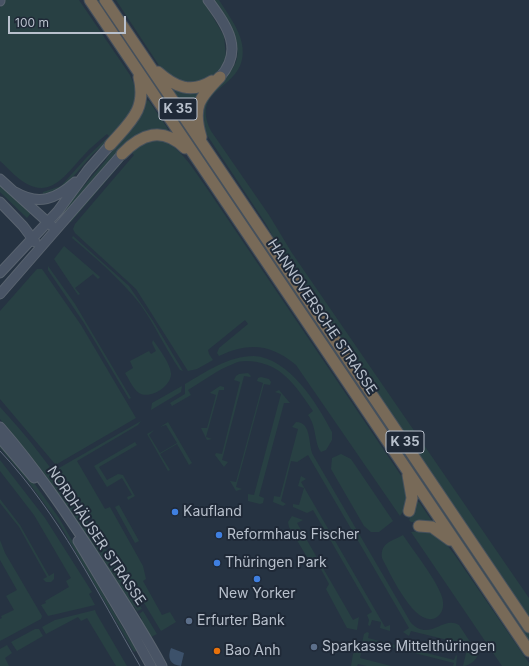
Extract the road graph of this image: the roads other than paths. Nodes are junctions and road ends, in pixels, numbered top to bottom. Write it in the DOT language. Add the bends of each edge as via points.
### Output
graph roads {
  1 [pos="90,0"];
  2 [pos="105,0"];
  3 [pos="208,0"];
  4 [pos="149,64"];
  5 [pos="138,72"];
  6 [pos="220,77"];
  7 [pos="110,145"];
  8 [pos="208,152"];
  9 [pos="122,154"];
  10 [pos="196,160"];
  11 [pos="88,170"];
  12 [pos="0,179"];
  13 [pos="15,192"];
  14 [pos="0,202"];
  15 [pos="48,223"];
  16 [pos="56,230"];
  17 [pos="32,238"];
  18 [pos="39,248"];
  19 [pos="0,273"];
  20 [pos="0,294"];
  21 [pos="0,426"];
  22 [pos="0,438"];
  23 [pos="403,464"];
  24 [pos="409,511"];
  25 [pos="419,526"];
  26 [pos="459,548"];
  27 [pos="529,627"];
  28 [pos="529,651"];
  29 [pos="151,666"];
  30 [pos="161,666"];
  1 -- 5 [label="highway, HANNOVERSCHE STRASSE / K 35"];
  2 -- 4 [label="highway, HANNOVERSCHE STRASSE / K 35"];
  3 -- 6 [label="main road" via="226,27 232,45 230,63"];
  4 -- 6 [label="highway" via="172,84 184,88 200,87"];
  4 -- 8 [label="highway, HANNOVERSCHE STRASSE / K 35"];
  5 -- 7 [label="highway" via="141,105 136,115"];
  5 -- 10 [label="highway, HANNOVERSCHE STRASSE / K 35"];
  6 -- 8 [label="highway" via="200,100 196,113 198,127"];
  7 -- 11 [label="main road"];
  8 -- 27 [label="highway, HANNOVERSCHE STRASSE / K 35"];
  9 -- 10 [label="highway" via="140,138 161,135 176,141"];
  9 -- 16 [label="main road"];
  10 -- 23 [label="highway, HANNOVERSCHE STRASSE / K 35"];
  11 -- 13 [label="main road" via="57,197 33,199"];
  11 -- 15 [label="main road"];
  12 -- 13 [label="main road"];
  13 -- 15 [label="main road"];
  14 -- 17 [label="main road"];
  15 -- 16 [label="main road"];
  15 -- 17 [label="main road"];
  16 -- 18 [label="main road"];
  17 -- 18 [label="main road"];
  17 -- 19 [label="main road"];
  18 -- 20 [label="main road"];
  21 -- 30 [label="main road, NORDHÄUSER STRASSE" via="64,509 128,608"];
  22 -- 29 [label="main road, NORDHÄUSER STRASSE" via="42,487 78,541"];
  23 -- 24 [label="highway" via="412,494"];
  23 -- 26 [label="highway, HANNOVERSCHE STRASSE / K 35"];
  25 -- 26 [label="highway" via="435,529"];
  26 -- 28 [label="highway, HANNOVERSCHE STRASSE / K 35"];
}
